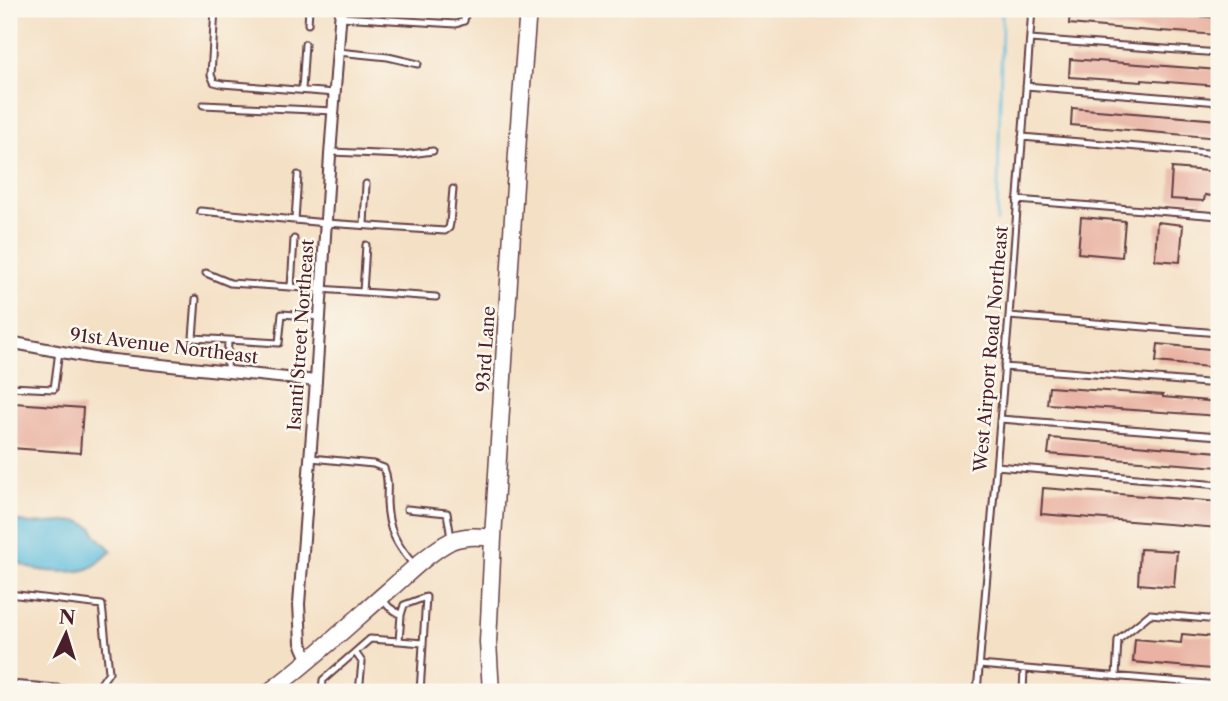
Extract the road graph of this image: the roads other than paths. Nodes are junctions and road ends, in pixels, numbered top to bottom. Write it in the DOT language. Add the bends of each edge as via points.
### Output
graph roads {
  1 [pos="215,9"];
  2 [pos="309,9"];
  3 [pos="466,9"];
  4 [pos="528,9"];
  5 [pos="1032,9"];
  6 [pos="341,13"];
  7 [pos="308,24"];
  8 [pos="1030,39"];
  9 [pos="305,44"];
  10 [pos="338,52"];
  11 [pos="1219,53"];
  12 [pos="418,64"];
  13 [pos="1026,86"];
  14 [pos="302,90"];
  15 [pos="335,93"];
  16 [pos="1219,103"];
  17 [pos="202,105"];
  18 [pos="334,111"];
  19 [pos="1022,137"];
  20 [pos="433,151"];
  21 [pos="331,152"];
  22 [pos="1219,154"];
  23 [pos="298,175"];
  24 [pos="366,184"];
  25 [pos="453,189"];
  26 [pos="1017,200"];
  27 [pos="200,211"];
  28 [pos="1219,216"];
  29 [pos="295,220"];
  30 [pos="326,223"];
  31 [pos="364,225"];
  32 [pos="293,239"];
  33 [pos="366,245"];
  34 [pos="206,273"];
  35 [pos="291,287"];
  36 [pos="322,289"];
  37 [pos="363,292"];
  38 [pos="436,297"];
  39 [pos="196,299"];
  40 [pos="1009,316"];
  41 [pos="320,317"];
  42 [pos="1219,333"];
  43 [pos="228,340"];
  44 [pos="9,342"];
  45 [pos="59,351"];
  46 [pos="1004,367"];
  47 [pos="227,372"];
  48 [pos="316,381"];
  49 [pos="1219,384"];
  50 [pos="9,387"];
  51 [pos="1000,419"];
  52 [pos="1219,436"];
  53 [pos="311,458"];
  54 [pos="996,466"];
  55 [pos="1219,485"];
  56 [pos="407,509"];
  57 [pos="493,538"];
  58 [pos="452,541"];
  59 [pos="415,567"];
  60 [pos="9,594"];
  61 [pos="381,597"];
  62 [pos="401,615"];
  63 [pos="1219,620"];
  64 [pos="399,641"];
  65 [pos="423,643"];
  66 [pos="355,652"];
  67 [pos="309,661"];
  68 [pos="979,665"];
  69 [pos="1024,669"];
  70 [pos="1116,676"];
  71 [pos="9,684"];
  72 [pos="1219,685"];
  73 [pos="36,689"];
  74 [pos="274,691"];
  75 [pos="356,692"];
  76 [pos="420,692"];
  77 [pos="491,692"];
  78 [pos="976,692"];
  79 [pos="1023,692"];
  1 -- 14 [label="lane" via="214,82"];
  2 -- 7 [label="lane"];
  3 -- 6 [label="lane" via="464,21 456,24"];
  4 -- 57 [label="street, 93rd Lane"];
  5 -- 8 [label="lane, West Airport Road Northeast"];
  6 -- 10 [label="street, Isanti Street Northeast"];
  8 -- 11 [label="lane"];
  8 -- 13 [label="lane, West Airport Road Northeast"];
  9 -- 14 [label="lane"];
  10 -- 12 [label="lane"];
  10 -- 15 [label="street, Isanti Street Northeast"];
  13 -- 16 [label="lane"];
  13 -- 19 [label="lane, West Airport Road Northeast"];
  14 -- 15 [label="lane"];
  15 -- 18 [label="street, Isanti Street Northeast"];
  17 -- 18 [label="lane"];
  18 -- 21 [label="street, Isanti Street Northeast"];
  19 -- 22 [label="lane"];
  19 -- 26 [label="lane, West Airport Road Northeast"];
  20 -- 21 [label="lane" via="403,155"];
  21 -- 30 [label="street, Isanti Street Northeast"];
  23 -- 29 [label="lane"];
  24 -- 31 [label="lane"];
  25 -- 31 [label="lane" via="450,223 445,230"];
  26 -- 28 [label="lane"];
  26 -- 40 [label="lane, West Airport Road Northeast"];
  27 -- 29 [label="lane"];
  29 -- 30 [label="lane"];
  30 -- 31 [label="lane"];
  30 -- 36 [label="street, Isanti Street Northeast"];
  32 -- 35 [label="lane"];
  33 -- 37 [label="lane"];
  34 -- 35 [label="lane" via="230,283"];
  35 -- 36 [label="lane"];
  36 -- 37 [label="lane"];
  36 -- 41 [label="street, Isanti Street Northeast"];
  37 -- 38 [label="lane"];
  39 -- 43 [label="lane" via="193,338"];
  40 -- 42 [label="lane"];
  40 -- 46 [label="lane, West Airport Road Northeast"];
  41 -- 43 [label="lane" via="282,314 279,343"];
  41 -- 48 [label="street, Isanti Street Northeast"];
  43 -- 47 [label="lane"];
  44 -- 45 [label="street, 91st Avenue Northeast"];
  45 -- 47 [label="street, 91st Avenue Northeast"];
  45 -- 50 [label="lane" via="54,389"];
  46 -- 49 [label="lane"];
  46 -- 51 [label="lane, West Airport Road Northeast"];
  47 -- 48 [label="street, 91st Avenue Northeast"];
  48 -- 53 [label="street, Isanti Street Northeast"];
  51 -- 52 [label="lane"];
  51 -- 54 [label="lane, West Airport Road Northeast"];
  53 -- 59 [label="lane" via="384,468 392,533"];
  53 -- 67 [label="street, Isanti Street Northeast" via="299,604 301,643"];
  54 -- 55 [label="lane"];
  54 -- 68 [label="lane, West Airport Road Northeast"];
  56 -- 58 [label="lane" via="447,513"];
  57 -- 58 [label="street"];
  57 -- 77 [label="street, 93rd Lane" via="488,642"];
  58 -- 59 [label="street"];
  59 -- 61 [label="street"];
  60 -- 73 [label="lane" via="102,605 108,673 95,692"];
  61 -- 62 [label="lane"];
  61 -- 67 [label="street"];
  62 -- 64 [label="lane"];
  62 -- 65 [label="lane" via="404,605 426,597"];
  63 -- 70 [label="lane" via="1150,614 1118,640"];
  64 -- 65 [label="lane"];
  64 -- 66 [label="lane" via="370,639"];
  65 -- 76 [label="lane"];
  66 -- 75 [label="lane" via="362,662"];
  66 -- 75 [label="lane" via="323,680 322,690"];
  67 -- 74 [label="street"];
  68 -- 69 [label="lane"];
  68 -- 78 [label="lane, West Airport Road Northeast"];
  69 -- 70 [label="lane"];
  69 -- 79 [label="lane"];
  70 -- 72 [label="lane"];
  71 -- 73 [label="lane"];
}
